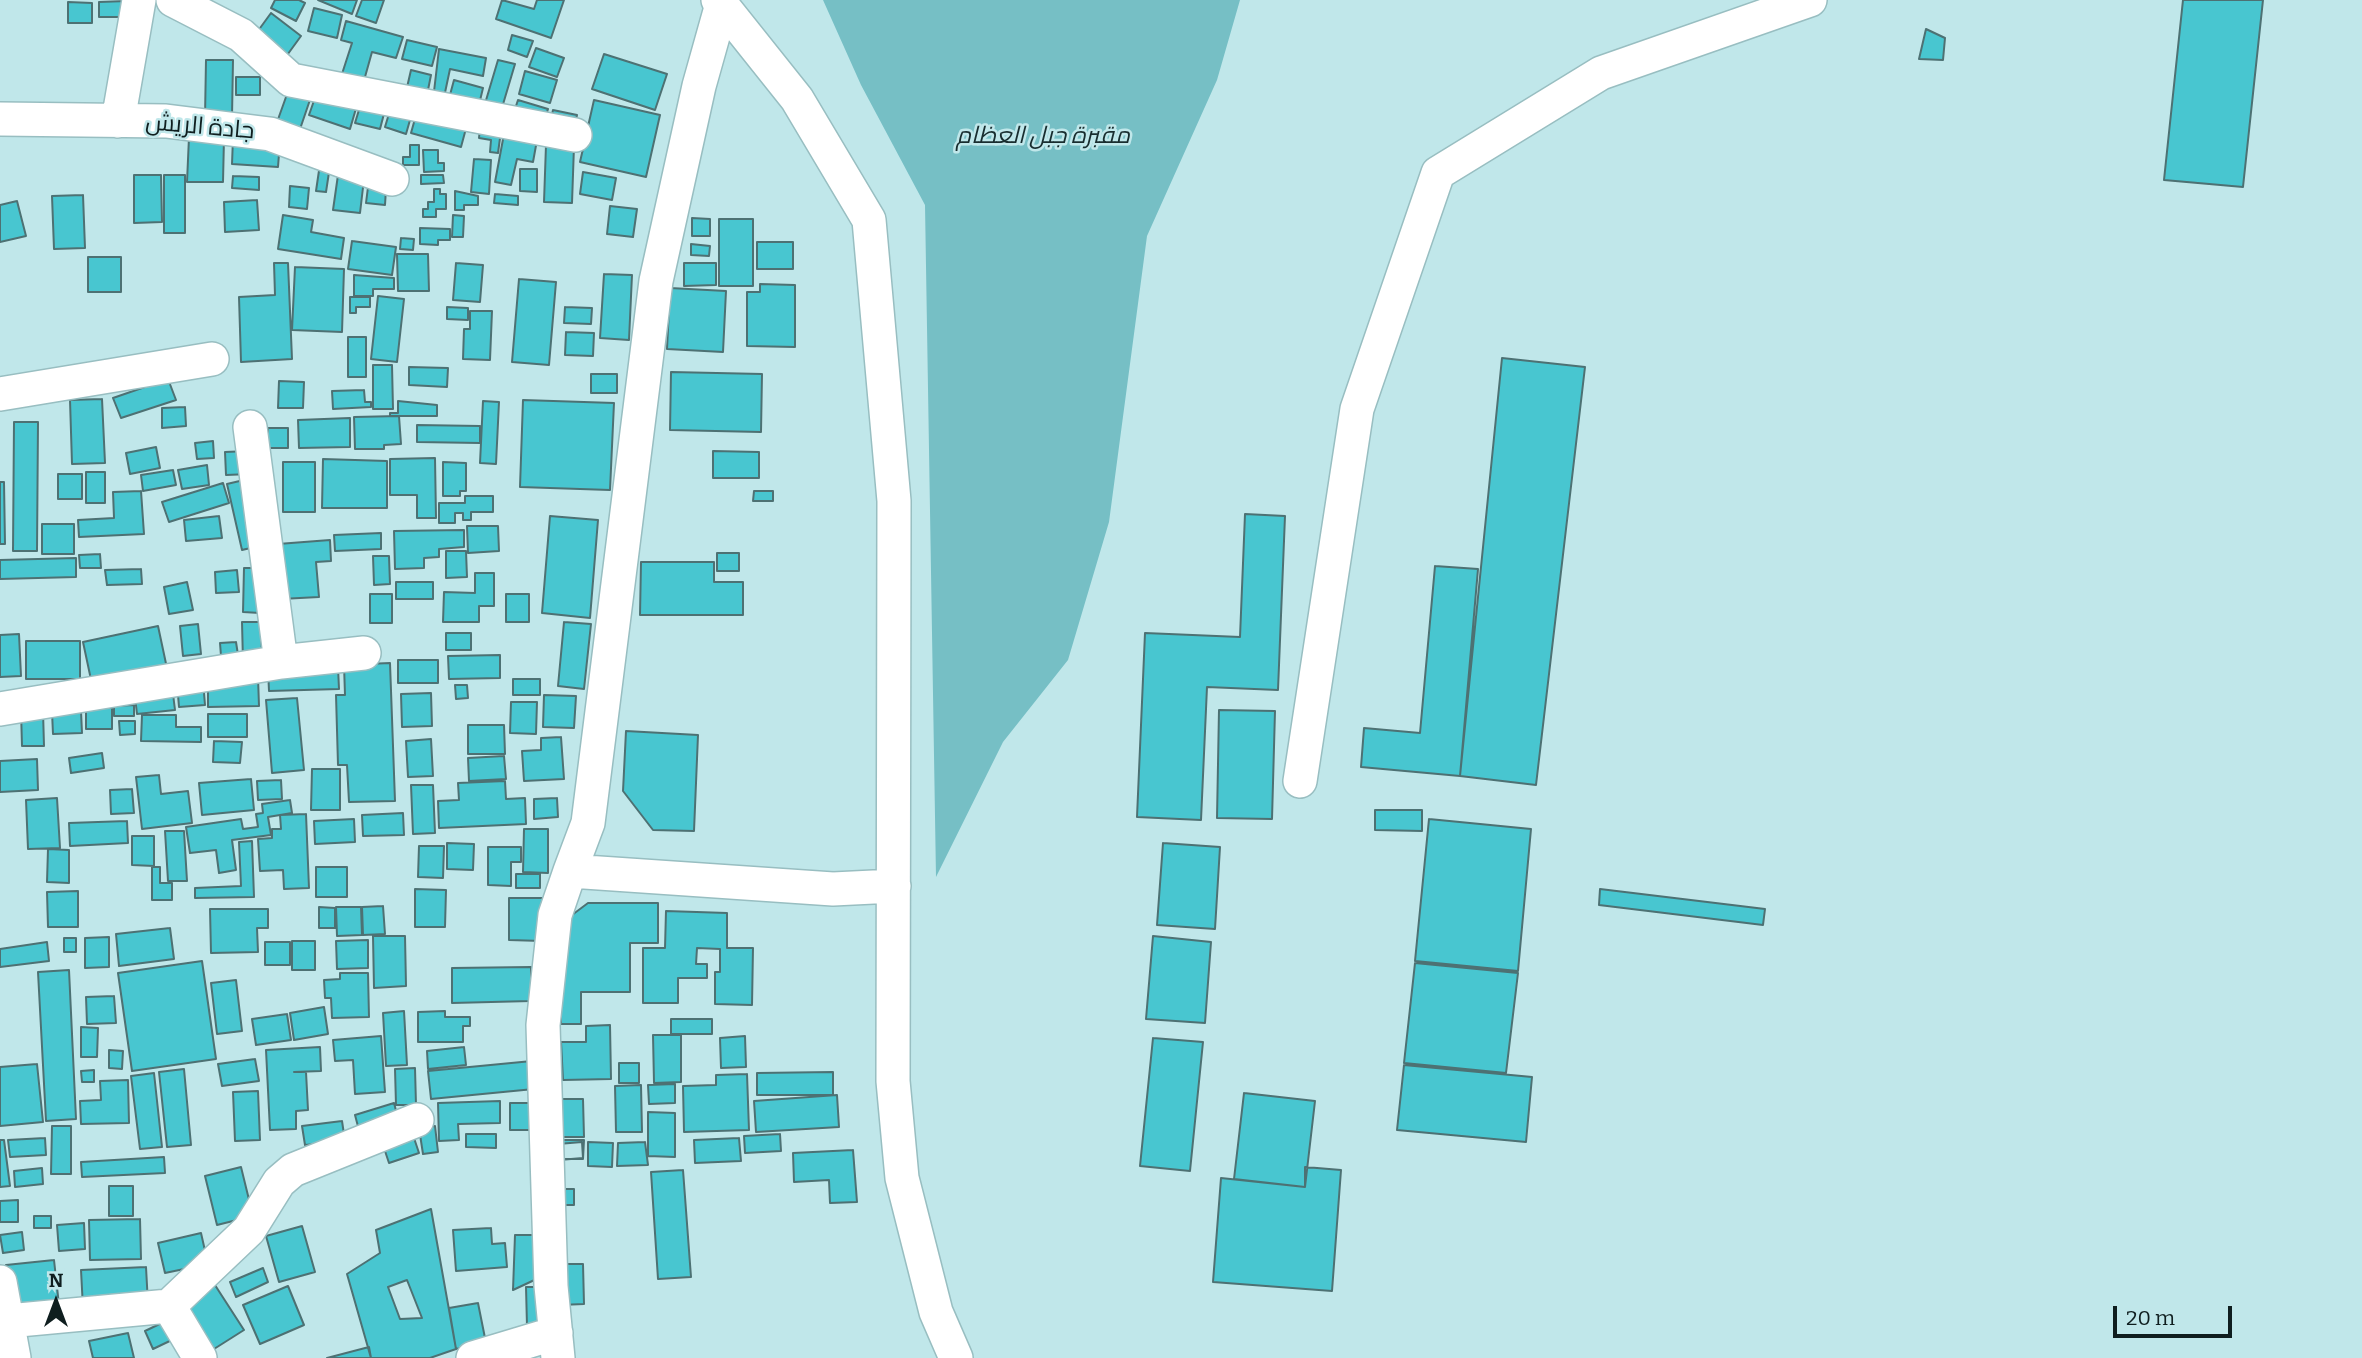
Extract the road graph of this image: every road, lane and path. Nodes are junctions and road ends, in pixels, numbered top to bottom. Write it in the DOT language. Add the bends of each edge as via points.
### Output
graph roads {
  1 [pos="139,0"];
  2 [pos="173,0"];
  3 [pos="1810,0"];
  4 [pos="720,2"];
  5 [pos="0,119"];
  6 [pos="118,121"];
  7 [pos="575,135"];
  8 [pos="392,179"];
  9 [pos="212,359"];
  10 [pos="0,394"];
  11 [pos="250,427"];
  12 [pos="364,653"];
  13 [pos="281,662"];
  14 [pos="0,709"];
  15 [pos="1300,781"];
  16 [pos="570,871"];
  17 [pos="894,886"];
  18 [pos="417,1120"];
  19 [pos="0,1282"];
  20 [pos="169,1306"];
  21 [pos="8,1321"];
  22 [pos="557,1346"];
  23 [pos="15,1358"];
  24 [pos="200,1358"];
  25 [pos="473,1358"];
  26 [pos="956,1358"];
  1 -- 6 [label="street"];
  2 -- 7 [label="street" via="241,35 291,80"];
  3 -- 15 [label="street" via="1601,73 1438,173 1357,409"];
  4 -- 16 [label="street" via="656,281 588,823"];
  4 -- 17 [label="street" via="797,99 869,220 894,501"];
  5 -- 6 [label="street, جادة الريش"];
  6 -- 8 [label="street, جادة الريش" via="166,121 270,134"];
  9 -- 10 [label="street"];
  11 -- 13 [label="street"];
  12 -- 13 [label="street"];
  13 -- 14 [label="street"];
  16 -- 17 [label="street" via="833,889"];
  16 -- 22 [label="street" via="555,915 543,1025"];
  17 -- 26 [label="street" via="893,1081 902,1178 936,1312"];
  18 -- 20 [label="street" via="293,1170 279,1182 249,1230"];
  19 -- 21 [label="street"];
  20 -- 21 [label="street"];
  20 -- 24 [label="street"];
  21 -- 23 [label="street"];
  22 -- 25 [label="street"];
}
